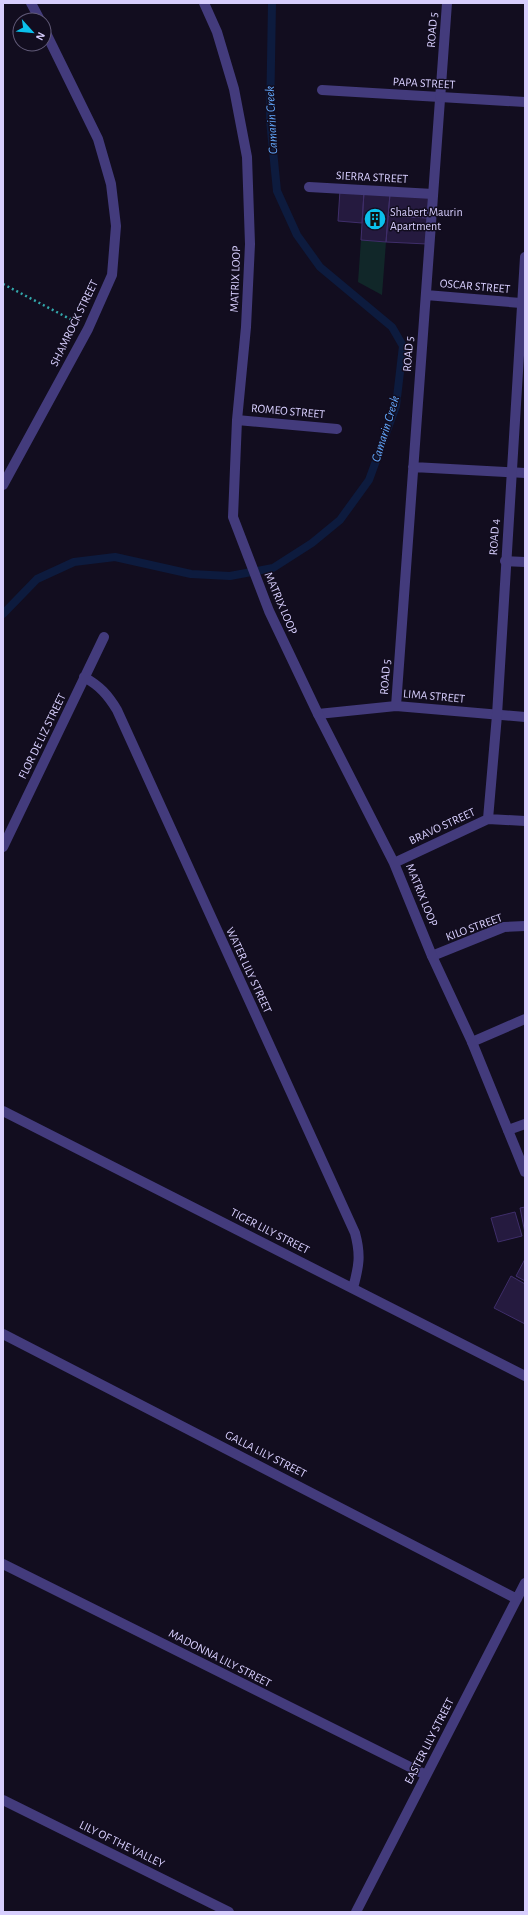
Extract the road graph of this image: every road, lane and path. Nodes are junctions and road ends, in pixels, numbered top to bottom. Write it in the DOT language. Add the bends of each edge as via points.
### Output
graph roads {
  1 [pos="31,3"];
  2 [pos="204,3"];
  3 [pos="446,3"];
  4 [pos="36,12"];
  5 [pos="52,45"];
  6 [pos="322,90"];
  7 [pos="440,97"];
  8 [pos="525,102"];
  9 [pos="309,187"];
  10 [pos="433,194"];
  11 [pos="525,258"];
  12 [pos="3,284"];
  13 [pos="524,291"];
  14 [pos="426,295"];
  15 [pos="521,303"];
  16 [pos="88,329"];
  17 [pos="237,420"];
  18 [pos="337,429"];
  19 [pos="413,467"];
  20 [pos="510,472"];
  21 [pos="525,473"];
  22 [pos="3,485"];
  23 [pos="505,561"];
  24 [pos="525,562"];
  25 [pos="104,637"];
  26 [pos="84,677"];
  27 [pos="396,706"];
  28 [pos="318,714"];
  29 [pos="497,715"];
  30 [pos="525,717"];
  31 [pos="488,819"];
  32 [pos="525,821"];
  33 [pos="3,847"];
  34 [pos="394,862"];
  35 [pos="525,926"];
  36 [pos="432,956"];
  37 [pos="525,1019"];
  38 [pos="472,1042"];
  39 [pos="3,1111"];
  40 [pos="525,1124"];
  41 [pos="508,1130"];
  42 [pos="525,1172"];
  43 [pos="354,1288"];
  44 [pos="3,1334"];
  45 [pos="525,1376"];
  46 [pos="3,1564"];
  47 [pos="525,1583"];
  48 [pos="517,1598"];
  49 [pos="426,1775"];
  50 [pos="3,1800"];
  51 [pos="229,1912"];
  52 [pos="356,1912"];
  1 -- 4 [label="street"];
  2 -- 17 [label="street, MATRIX LOOP" via="217,32 234,89 247,156 250,244 246,328"];
  3 -- 7 [label="street, ROAD 5"];
  5 -- 16 [label="street, SHAMROCK STREET" via="98,140 111,184 116,226 112,275"];
  6 -- 7 [label="street, PAPA STREET"];
  7 -- 8 [label="street, PAPA STREET"];
  7 -- 10 [label="street, ROAD 5"];
  9 -- 10 [label="street, SIERRA STREET"];
  10 -- 14 [label="street, ROAD 5"];
  11 -- 13 [label="street, ROAD 4"];
  12 -- 16 [label="path"];
  13 -- 15 [label="street, ROAD 4"];
  14 -- 15 [label="street, OSCAR STREET"];
  14 -- 19 [label="street, ROAD 5"];
  15 -- 20 [label="street, ROAD 4"];
  16 -- 22 [label="street, SHAMROCK STREET"];
  17 -- 18 [label="street, ROMEO STREET"];
  17 -- 28 [label="street, MATRIX LOOP" via="233,517 269,611"];
  19 -- 20 [label="street"];
  19 -- 27 [label="street, ROAD 5"];
  20 -- 21 [label="street"];
  20 -- 23 [label="street, ROAD 4"];
  23 -- 24 [label="street"];
  23 -- 29 [label="street, ROAD 4"];
  25 -- 26 [label="street, FLOR DE LIZ STREET"];
  26 -- 33 [label="street, FLOR DE LIZ STREET"];
  26 -- 43 [label="street, WATER LILY STREET" via="109,696 117,710 355,1233 360,1250"];
  27 -- 28 [label="street, LIMA STREET"];
  27 -- 29 [label="street, LIMA STREET"];
  28 -- 34 [label="street, MATRIX LOOP"];
  29 -- 30 [label="street, LIMA STREET"];
  29 -- 31 [label="street, ROAD 4"];
  31 -- 32 [label="street, BRAVO STREET"];
  31 -- 34 [label="street, BRAVO STREET"];
  34 -- 36 [label="street, MATRIX LOOP"];
  35 -- 36 [label="street, KILO STREET" via="504,927"];
  36 -- 38 [label="street, MATRIX LOOP"];
  37 -- 38 [label="street"];
  38 -- 41 [label="street, MATRIX LOOP"];
  39 -- 43 [label="street, TIGER LILY STREET"];
  40 -- 41 [label="street"];
  41 -- 42 [label="street, MATRIX LOOP"];
  43 -- 45 [label="street, TIGER LILY STREET"];
  44 -- 48 [label="street, GALLA LILY STREET"];
  46 -- 49 [label="street, MADONNA LILY STREET"];
  47 -- 48 [label="street, EASTER LILY STREET"];
  48 -- 49 [label="street, EASTER LILY STREET"];
  49 -- 52 [label="street, EASTER LILY STREET"];
  50 -- 51 [label="street, LILY OF THE VALLEY"];
}
